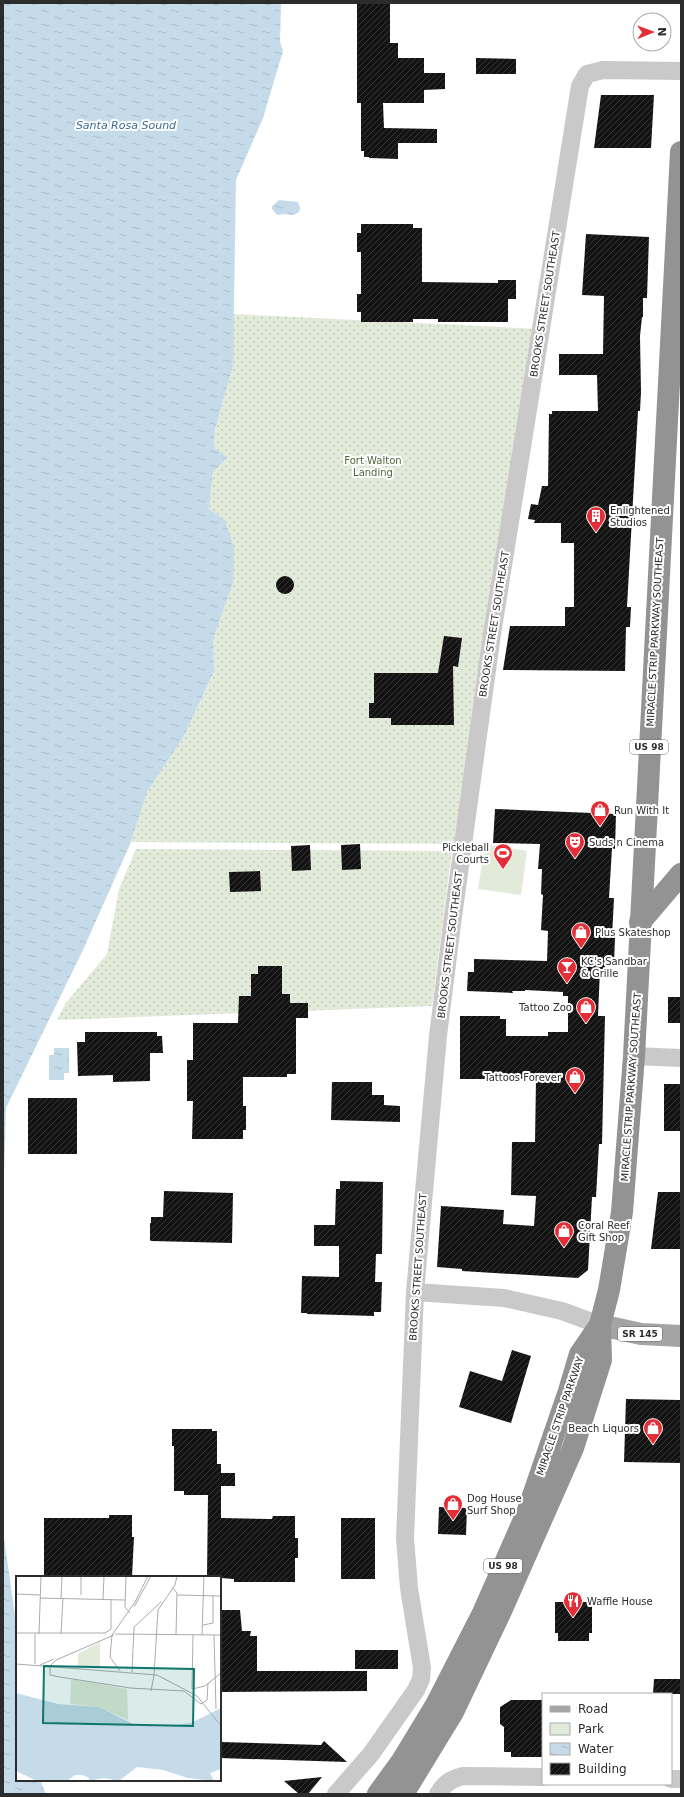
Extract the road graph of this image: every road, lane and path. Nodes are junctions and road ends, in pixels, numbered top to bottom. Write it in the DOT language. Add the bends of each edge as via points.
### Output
graph roads {
  1 [pos="681,71"];
  2 [pos="681,162"];
  3 [pos="681,874"];
  4 [pos="640,922"];
  5 [pos="634,1056"];
  6 [pos="681,1058"];
  7 [pos="415,1292"];
  8 [pos="600,1325"];
  9 [pos="681,1336"];
  10 [pos="542,1777"];
  11 [pos="336,1794"];
  12 [pos="378,1794"];
  13 [pos="404,1794"];
  14 [pos="438,1794"];
  1 -- 7 [label="street, BROOKS STREET SOUTHEAST" via="603,70 587,74 580,86 492,634 456,894 437,1042"];
  2 -- 4 [label="highway, MIRACLE STRIP PARKWAY SOUTHEAST / US 98"];
  3 -- 4 [label="highway"];
  4 -- 5 [label="highway, MIRACLE STRIP PARKWAY SOUTHEAST / US 98"];
  5 -- 6 [label="street"];
  5 -- 8 [label="highway, MIRACLE STRIP PARKWAY SOUTHEAST / US 98" via="622,1212 609,1290"];
  7 -- 8 [label="street" via="504,1298 562,1311"];
  7 -- 11 [label="street, BROOKS STREET SOUTHEAST" via="405,1538 409,1588 422,1668 421,1679 375,1748"];
  8 -- 9 [label="main road, SR 145" via="641,1334"];
  8 -- 12 [label="highway, MIRACLE STRIP PARKWAY / US 98" via="580,1354 526,1513 483,1613 436,1705 402,1761"];
  8 -- 13 [label="highway, MIRACLE STRIP PARKWAY / US 98" via="601,1360 566,1463 501,1612 453,1712"];
  10 -- 14 [label="street" via="463,1776 445,1784"];
}
